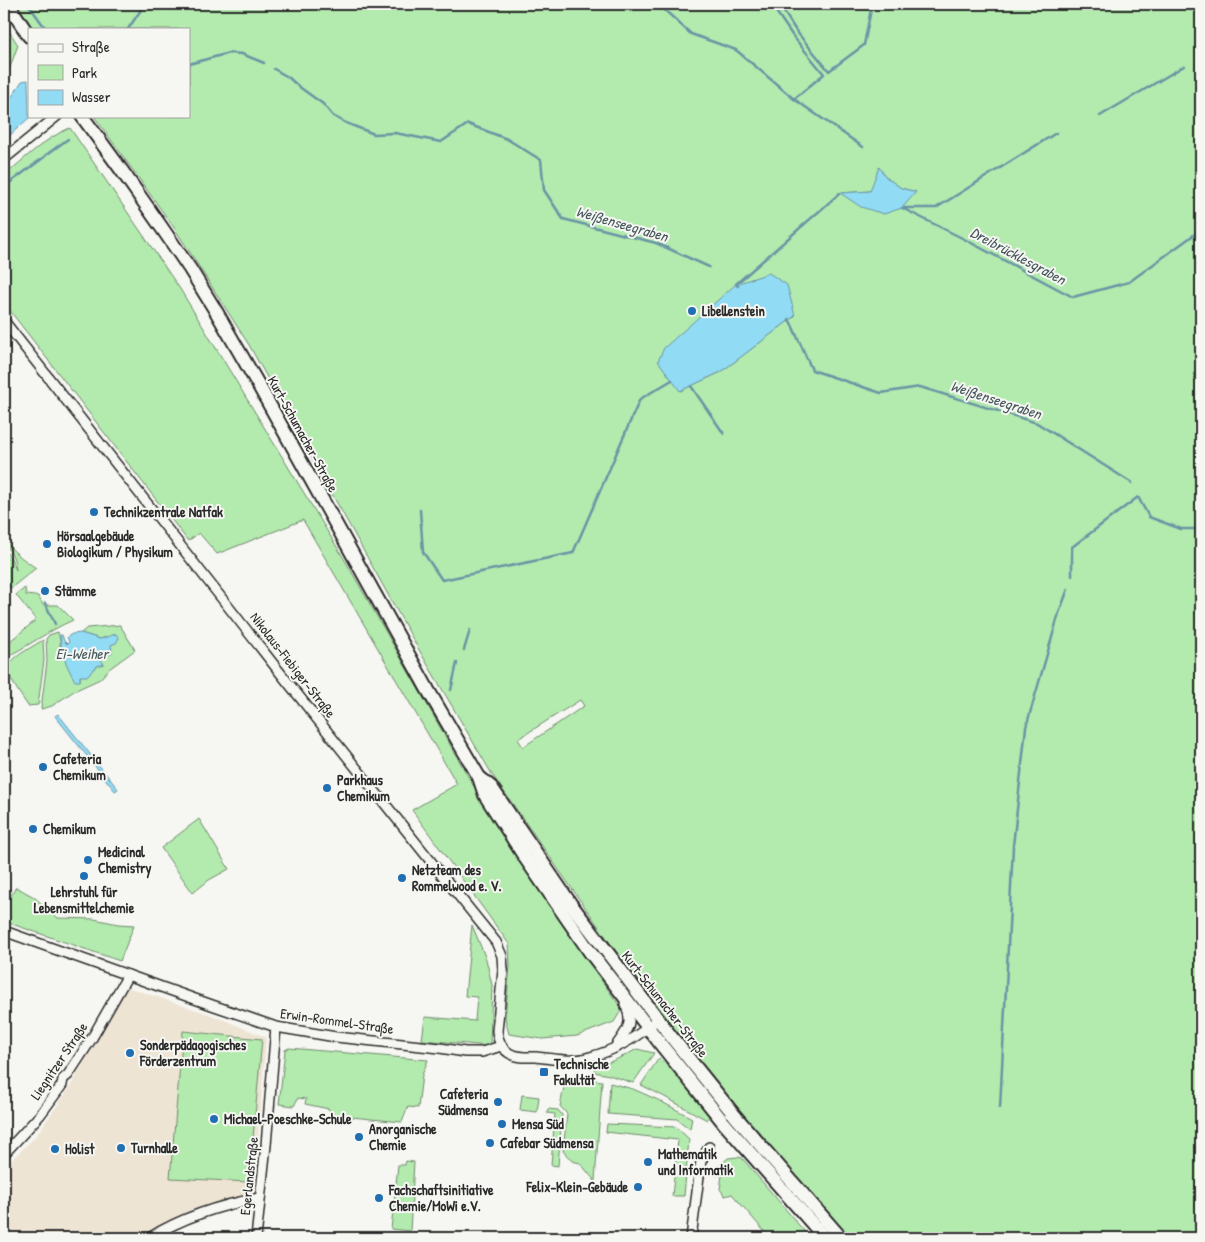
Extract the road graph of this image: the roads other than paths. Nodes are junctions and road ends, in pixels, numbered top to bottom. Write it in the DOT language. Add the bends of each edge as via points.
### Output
graph roads {
  1 [pos="8,4"];
  2 [pos="28,34"];
  3 [pos="55,118"];
  4 [pos="83,118"];
  5 [pos="4,159"];
  6 [pos="4,321"];
  7 [pos="479,777"];
  8 [pos="4,931"];
  9 [pos="128,975"];
  10 [pos="619,990"];
  11 [pos="653,1023"];
  12 [pos="276,1027"];
  13 [pos="501,1046"];
  14 [pos="615,1048"];
  15 [pos="709,1147"];
  16 [pos="4,1154"];
  17 [pos="260,1198"];
  18 [pos="148,1238"];
  19 [pos="256,1238"];
  20 [pos="692,1238"];
  21 [pos="825,1238"];
  22 [pos="841,1238"];
  1 -- 2 [label="main road"];
  3 -- 5 [label="street"];
  4 -- 7 [label="main road, Kurt-Schumacher-Straße" via="162,228 217,313"];
  6 -- 13 [label="street, Nikolaus-Fiebiger-Straße" via="496,942 503,970 497,1031"];
  7 -- 10 [label="main road, Kurt-Schumacher-Straße" via="485,795 526,859"];
  7 -- 11 [label="main road, Kurt-Schumacher-Straße" via="491,787"];
  8 -- 9 [label="street, Erwin-Rommel-Straße"];
  9 -- 12 [label="street, Erwin-Rommel-Straße"];
  9 -- 16 [label="street, Liegnitzer Straße" via="62,1085"];
  10 -- 11 [label="main road, Kurt-Schumacher-Straße"];
  10 -- 14 [label="street" via="629,1021"];
  11 -- 14 [label="street"];
  11 -- 21 [label="main road, Kurt-Schumacher-Straße" via="724,1123"];
  11 -- 22 [label="main road, Kurt-Schumacher-Straße"];
  12 -- 13 [label="street, Erwin-Rommel-Straße" via="465,1052 482,1052"];
  12 -- 17 [label="street, Egerlandstraße"];
  13 -- 14 [label="street" via="518,1056 562,1060 588,1058"];
  15 -- 20 [label="street" via="701,1161"];
  17 -- 18 [label="street" via="194,1215"];
  17 -- 19 [label="street, Egerlandstraße"];
}
